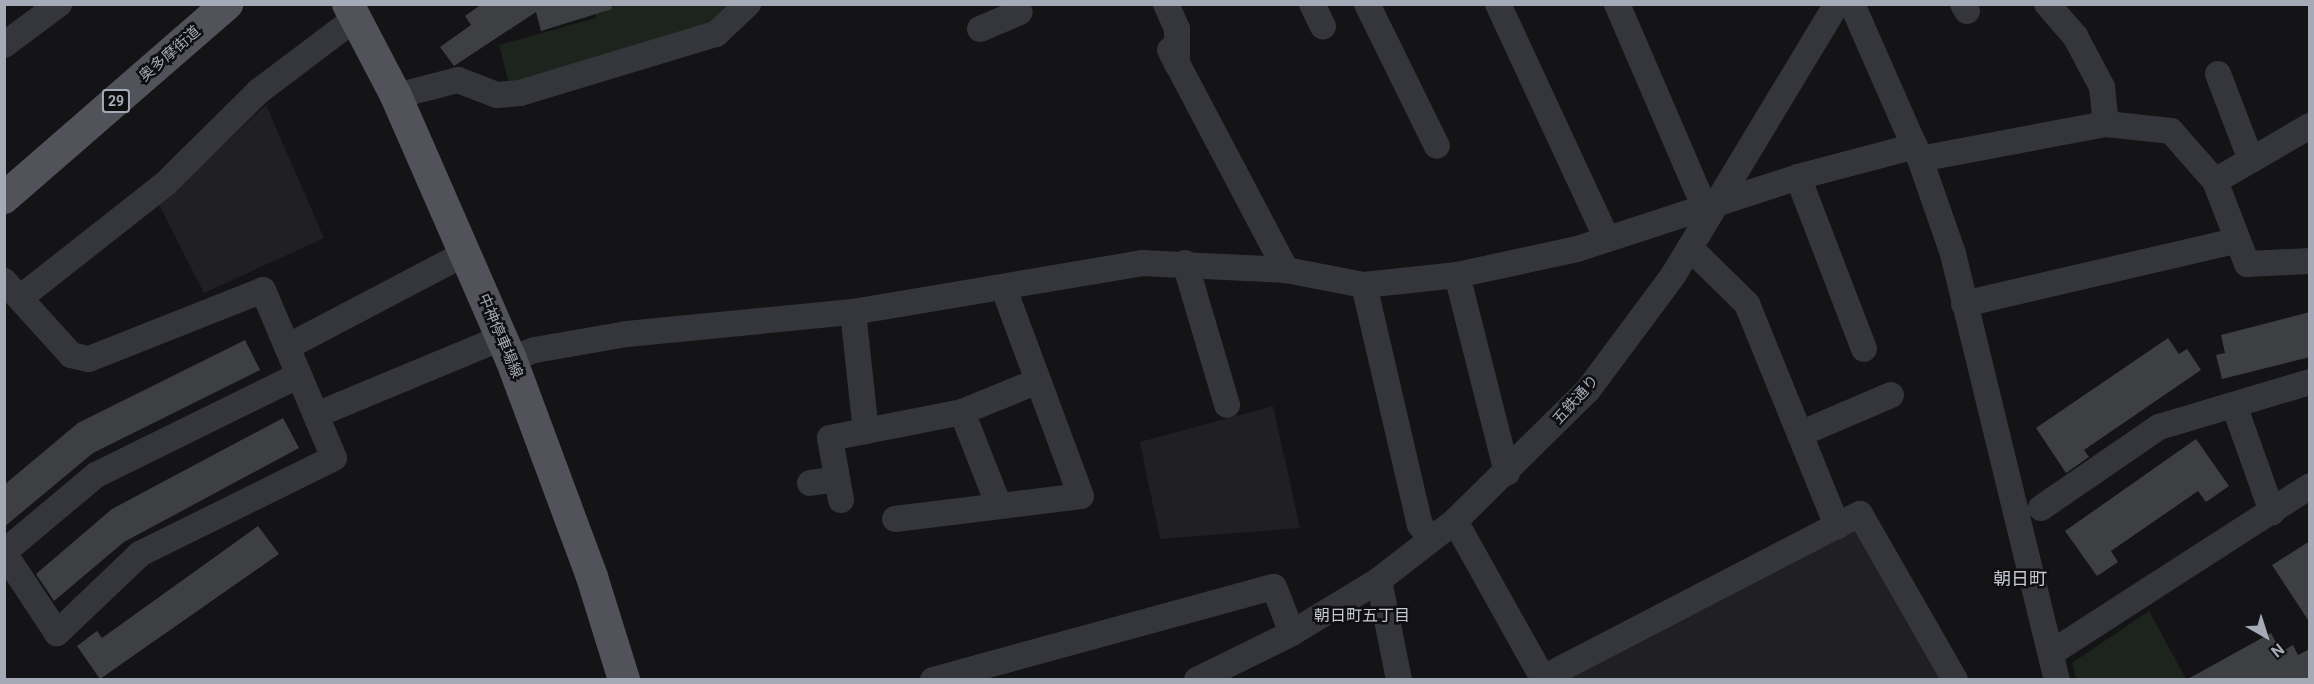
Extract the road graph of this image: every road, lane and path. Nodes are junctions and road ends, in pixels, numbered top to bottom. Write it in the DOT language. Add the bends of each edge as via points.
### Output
graph roads {
  1 [pos="58,4"];
  2 [pos="227,4"];
  3 [pos="748,4"];
  4 [pos="1166,4"];
  5 [pos="1367,4"];
  6 [pos="1498,4"];
  7 [pos="1617,4"];
  8 [pos="1837,4"];
  9 [pos="1852,4"];
  10 [pos="2047,4"];
  11 [pos="352,11"];
  12 [pos="4,45"];
  13 [pos="2218,74"];
  14 [pos="396,96"];
  15 [pos="2106,124"];
  16 [pos="2310,126"];
  17 [pos="1437,146"];
  18 [pos="1918,153"];
  19 [pos="2251,160"];
  20 [pos="1798,177"];
  21 [pos="2215,181"];
  22 [pos="4,198"];
  23 [pos="1711,206"];
  24 [pos="1607,239"];
  25 [pos="2238,240"];
  26 [pos="1690,248"];
  27 [pos="464,254"];
  28 [pos="2310,261"];
  29 [pos="1185,263"];
  30 [pos="1286,270"];
  31 [pos="1457,275"];
  32 [pos="1364,285"];
  33 [pos="1004,289"];
  34 [pos="12,290"];
  35 [pos="1964,304"];
  36 [pos="853,312"];
  37 [pos="287,347"];
  38 [pos="506,349"];
  39 [pos="1864,349"];
  40 [pos="299,375"];
  41 [pos="1038,381"];
  42 [pos="2310,382"];
  43 [pos="1891,395"];
  44 [pos="1227,405"];
  45 [pos="2234,405"];
  46 [pos="962,412"];
  47 [pos="316,416"];
  48 [pos="866,431"];
  49 [pos="1800,434"];
  50 [pos="1507,473"];
  51 [pos="810,483"];
  52 [pos="2310,486"];
  53 [pos="999,506"];
  54 [pos="2041,508"];
  55 [pos="2272,512"];
  56 [pos="895,519"];
  57 [pos="1455,521"];
  58 [pos="1837,526"];
  59 [pos="1431,539"];
  60 [pos="4,553"];
  61 [pos="1379,580"];
  62 [pos="1292,633"];
  63 [pos="2051,654"];
  64 [pos="1543,679"];
  65 [pos="624,680"];
  66 [pos="933,680"];
  67 [pos="1197,680"];
  68 [pos="1399,680"];
  69 [pos="1955,680"];
  70 [pos="2057,680"];
  1 -- 12 [label="street"];
  2 -- 22 [label="main road, 奥多摩街道 / 29"];
  3 -- 14 [label="street" via="716,34 520,93 496,95 458,80"];
  4 -- 30 [label="street" via="1177,29 1174,57"];
  5 -- 17 [label="street"];
  6 -- 24 [label="street"];
  7 -- 23 [label="street"];
  8 -- 23 [label="street, 五鉄通り"];
  9 -- 18 [label="street"];
  10 -- 15 [label="street" via="2075,36 2102,87"];
  11 -- 14 [label="main road, 中神停車場線"];
  11 -- 34 [label="street" via="259,91 165,184"];
  13 -- 19 [label="street"];
  14 -- 27 [label="main road, 中神停車場線"];
  15 -- 18 [label="street"];
  15 -- 21 [label="street" via="2171,131"];
  16 -- 19 [label="street"];
  18 -- 20 [label="street"];
  18 -- 35 [label="street" via="1953,254"];
  19 -- 21 [label="street"];
  20 -- 23 [label="street"];
  20 -- 39 [label="street"];
  21 -- 25 [label="street"];
  23 -- 24 [label="street"];
  23 -- 26 [label="street, 五鉄通り"];
  24 -- 31 [label="street"];
  25 -- 28 [label="street" via="2247,264"];
  25 -- 35 [label="street"];
  26 -- 49 [label="street" via="1747,304"];
  26 -- 50 [label="street, 五鉄通り" via="1588,390"];
  27 -- 37 [label="street"];
  27 -- 38 [label="main road, 中神停車場線"];
  29 -- 30 [label="street"];
  29 -- 33 [label="street" via="1142,263 1079,271"];
  29 -- 44 [label="street"];
  30 -- 32 [label="street"];
  31 -- 32 [label="street"];
  31 -- 50 [label="street"];
  32 -- 59 [label="street" via="1420,525"];
  33 -- 36 [label="street"];
  33 -- 41 [label="street"];
  34 -- 37 [label="street" via="71,355 89,359 263,290"];
  35 -- 63 [label="street"];
  36 -- 38 [label="street" via="627,334 535,350"];
  36 -- 48 [label="street"];
  37 -- 40 [label="street"];
  38 -- 47 [label="street"];
  38 -- 65 [label="main road, 中神停車場線" via="588,566"];
  40 -- 47 [label="street"];
  40 -- 60 [label="street" via="96,475"];
  41 -- 46 [label="street"];
  41 -- 53 [label="street" via="1081,496"];
  42 -- 45 [label="street"];
  43 -- 49 [label="street"];
  45 -- 54 [label="street" via="2159,427"];
  45 -- 55 [label="street"];
  46 -- 48 [label="street"];
  46 -- 53 [label="street"];
  47 -- 60 [label="street" via="334,458 140,554 57,633"];
  48 -- 51 [label="street" via="830,438 839,490"];
  49 -- 58 [label="street"];
  50 -- 57 [label="street, 五鉄通り"];
  52 -- 55 [label="street"];
  53 -- 56 [label="street"];
  55 -- 63 [label="street"];
  57 -- 59 [label="street, 五鉄通り"];
  57 -- 64 [label="street"];
  58 -- 64 [label="street"];
  58 -- 69 [label="street" via="1860,514"];
  59 -- 61 [label="street, 五鉄通り"];
  61 -- 62 [label="street, 五鉄通り"];
  61 -- 68 [label="street"];
  62 -- 66 [label="street" via="1274,587"];
  62 -- 67 [label="street, 五鉄通り"];
  63 -- 70 [label="street"];
}
